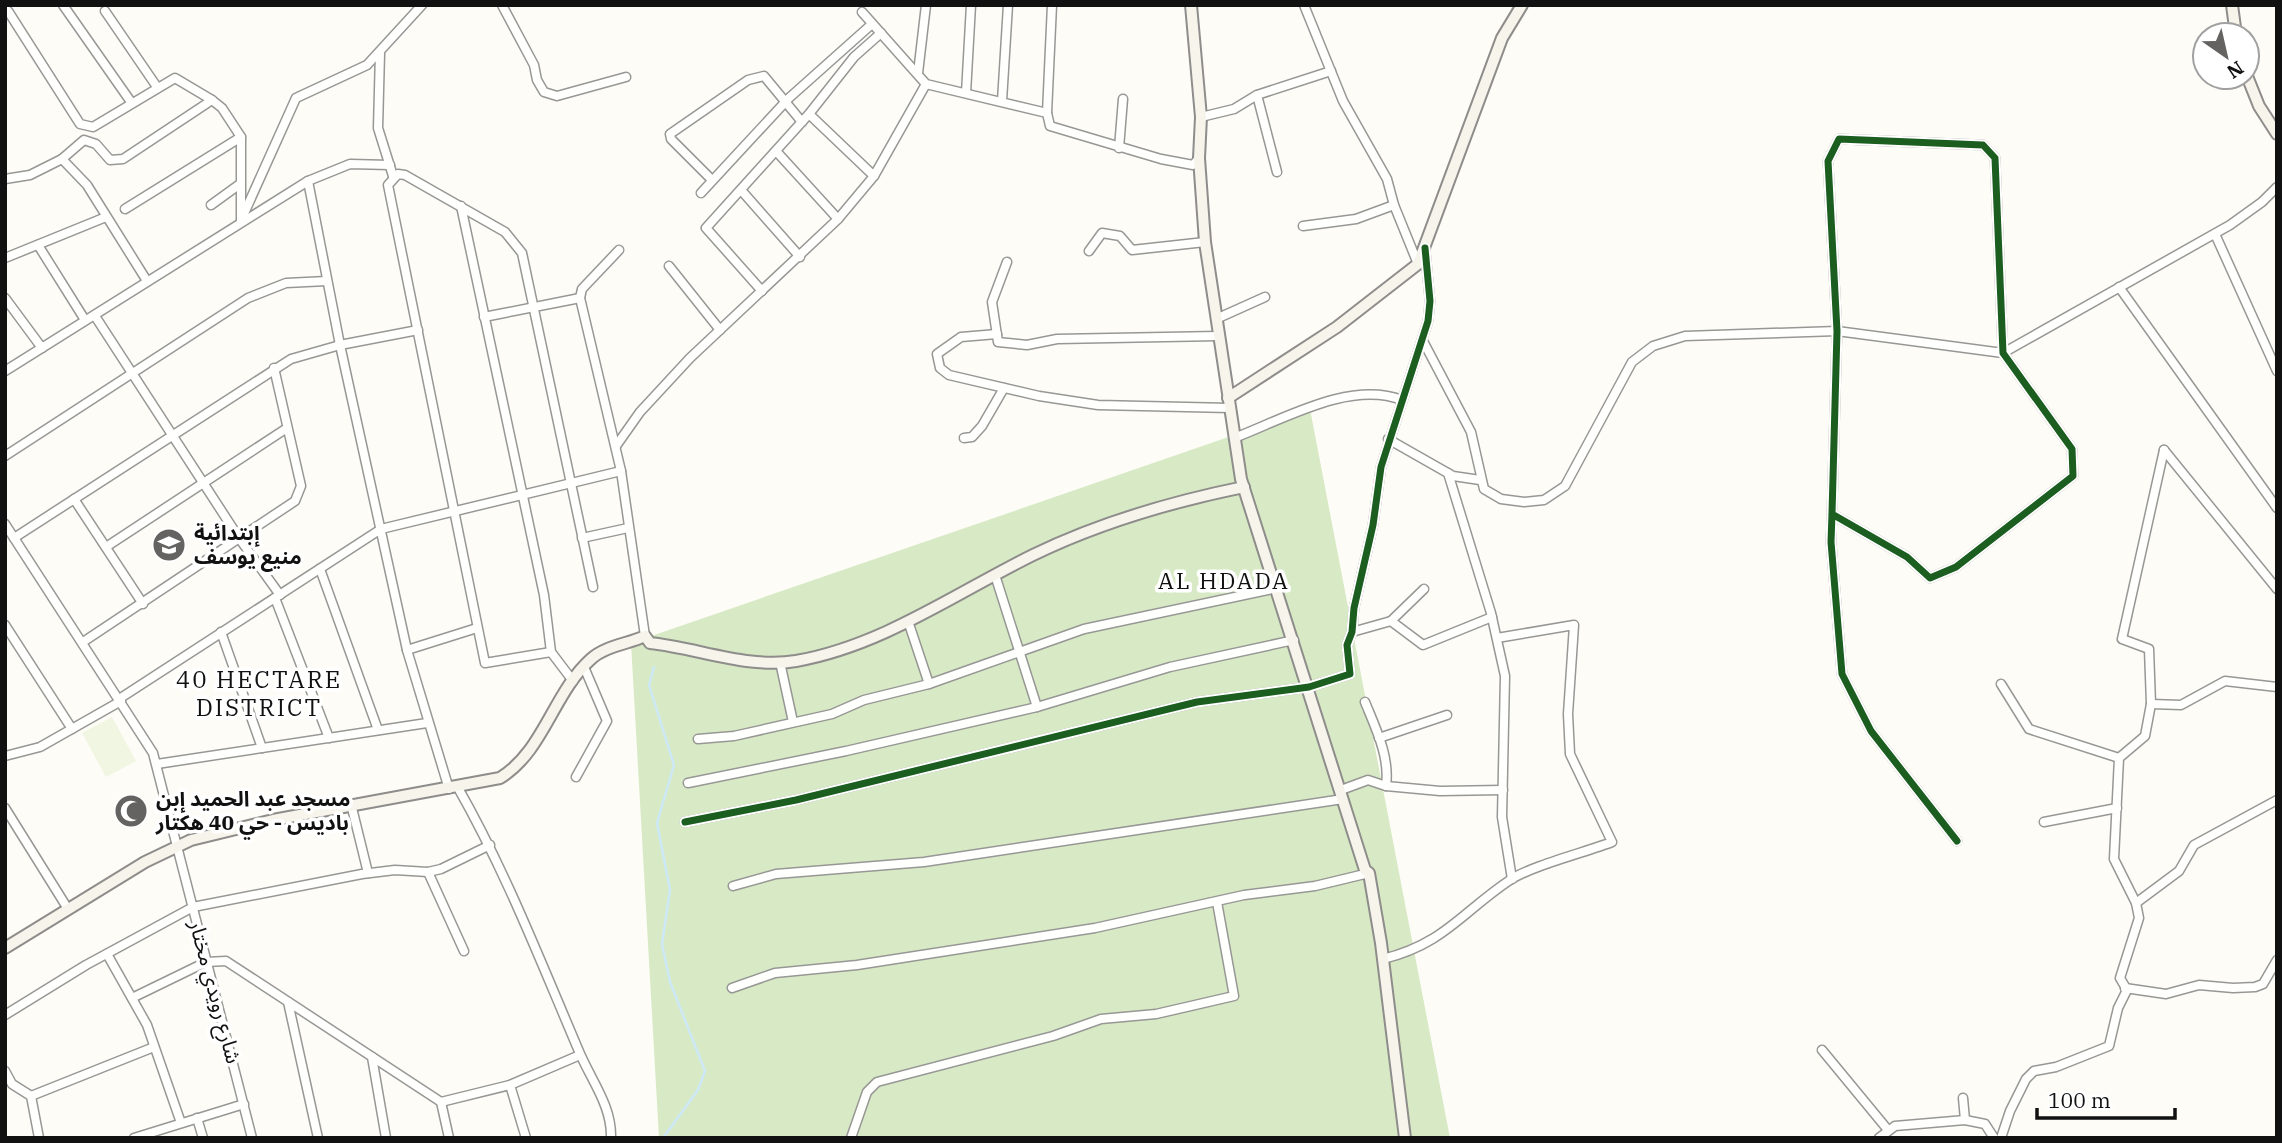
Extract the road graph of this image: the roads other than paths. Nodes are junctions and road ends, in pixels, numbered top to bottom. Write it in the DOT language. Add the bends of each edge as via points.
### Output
graph roads {
  1 [pos="63,5"];
  2 [pos="502,5"];
  3 [pos="926,5"];
  4 [pos="971,5"];
  5 [pos="1008,5"];
  6 [pos="1052,5"];
  7 [pos="1191,5"];
  8 [pos="1304,5"];
  9 [pos="1522,5"];
  10 [pos="420,6"];
  11 [pos="8,10"];
  12 [pos="105,11"];
  13 [pos="862,12"];
  14 [pos="872,23"];
  15 [pos="881,33"];
  16 [pos="380,53"];
  17 [pos="1331,71"];
  18 [pos="918,73"];
  19 [pos="626,77"];
  20 [pos="926,84"];
  21 [pos="158,87"];
  22 [pos="2253,91"];
  23 [pos="966,93"];
  24 [pos="1257,95"];
  25 [pos="1123,99"];
  26 [pos="212,100"];
  27 [pos="786,101"];
  28 [pos="131,102"];
  29 [pos="1002,102"];
  30 [pos="1047,113"];
  31 [pos="809,114"];
  32 [pos="1201,117"];
  33 [pos="802,121"];
  34 [pos="2277,134"];
  35 [pos="241,137"];
  36 [pos="1119,148"];
  37 [pos="776,151"];
  38 [pos="1199,158"];
  39 [pos="62,159"];
  40 [pos="390,164"];
  41 [pos="1277,172"];
  42 [pos="393,176"];
  43 [pos="874,176"];
  44 [pos="5,179"];
  45 [pos="712,180"];
  46 [pos="307,181"];
  47 [pos="240,184"];
  48 [pos="2277,187"];
  49 [pos="741,190"];
  50 [pos="701,193"];
  51 [pos="211,205"];
  52 [pos="1394,205"];
  53 [pos="461,206"];
  54 [pos="125,209"];
  55 [pos="106,217"];
  56 [pos="838,219"];
  57 [pos="241,221"];
  58 [pos="1303,226"];
  59 [pos="2215,234"];
  60 [pos="1205,242"];
  61 [pos="38,245"];
  62 [pos="1425,248"];
  63 [pos="619,250"];
  64 [pos="1089,251"];
  65 [pos="800,257"];
  66 [pos="5,258"];
  67 [pos="1007,262"];
  68 [pos="1419,264"];
  69 [pos="669,266"];
  70 [pos="147,281"];
  71 [pos="327,281"];
  72 [pos="2119,288"];
  73 [pos="762,291"];
  74 [pos="1265,297"];
  75 [pos="5,298"];
  76 [pos="580,298"];
  77 [pos="534,307"];
  78 [pos="95,316"];
  79 [pos="484,317"];
  80 [pos="1216,319"];
  81 [pos="85,320"];
  82 [pos="418,330"];
  83 [pos="720,330"];
  84 [pos="1837,331"];
  85 [pos="997,334"];
  86 [pos="1218,336"];
  87 [pos="1423,341"];
  88 [pos="340,345"];
  89 [pos="42,348"];
  90 [pos="2003,354"];
  91 [pos="274,368"];
  92 [pos="5,371"];
  93 [pos="2277,372"];
  94 [pos="133,373"];
  95 [pos="1004,388"];
  96 [pos="1402,400"];
  97 [pos="1229,403"];
  98 [pos="287,428"];
  99 [pos="172,435"];
  100 [pos="964,438"];
  101 [pos="1234,438"];
  102 [pos="1388,439"];
  103 [pos="616,446"];
  104 [pos="5,456"];
  105 [pos="621,471"];
  106 [pos="1448,473"];
  107 [pos="1480,480"];
  108 [pos="204,483"];
  109 [pos="570,484"];
  110 [pos="1244,487"];
  111 [pos="523,496"];
  112 [pos="74,499"];
  113 [pos="2277,508"];
  114 [pos="455,512"];
  115 [pos="1832,514"];
  116 [pos="5,524"];
  117 [pos="628,528"];
  118 [pos="381,529"];
  119 [pos="14,538"];
  120 [pos="239,538"];
  121 [pos="582,538"];
  122 [pos="106,547"];
  123 [pos="320,569"];
  124 [pos="995,575"];
  125 [pos="593,587"];
  126 [pos="1277,588"];
  127 [pos="1424,589"];
  128 [pos="2277,589"];
  129 [pos="277,597"];
  130 [pos="143,604"];
  131 [pos="1492,617"];
  132 [pos="908,621"];
  133 [pos="1391,621"];
  134 [pos="5,625"];
  135 [pos="477,628"];
  136 [pos="221,632"];
  137 [pos="1352,632"];
  138 [pos="645,636"];
  139 [pos="1497,638"];
  140 [pos="1294,640"];
  141 [pos="83,642"];
  142 [pos="407,650"];
  143 [pos="1021,650"];
  144 [pos="551,652"];
  145 [pos="780,662"];
  146 [pos="584,667"];
  147 [pos="573,681"];
  148 [pos="929,684"];
  149 [pos="2001,684"];
  150 [pos="1309,687"];
  151 [pos="2277,687"];
  152 [pos="120,700"];
  153 [pos="1365,702"];
  154 [pos="2151,704"];
  155 [pos="1037,707"];
  156 [pos="1447,715"];
  157 [pos="793,722"];
  158 [pos="427,723"];
  159 [pos="72,729"];
  160 [pos="378,730"];
  161 [pos="329,738"];
  162 [pos="1379,738"];
  163 [pos="698,739"];
  164 [pos="262,748"];
  165 [pos="5,756"];
  166 [pos="2119,758"];
  167 [pos="157,764"];
  168 [pos="576,777"];
  169 [pos="688,783"];
  170 [pos="1386,786"];
  171 [pos="453,788"];
  172 [pos="1503,790"];
  173 [pos="1342,795"];
  174 [pos="2277,800"];
  175 [pos="352,808"];
  176 [pos="2117,808"];
  177 [pos="6,810"];
  178 [pos="685,822"];
  179 [pos="2045,822"];
  180 [pos="1957,841"];
  181 [pos="490,845"];
  182 [pos="177,846"];
  183 [pos="428,872"];
  184 [pos="368,873"];
  185 [pos="1369,873"];
  186 [pos="1512,878"];
  187 [pos="733,886"];
  188 [pos="1217,902"];
  189 [pos="2136,903"];
  190 [pos="193,907"];
  191 [pos="68,909"];
  192 [pos="5,948"];
  193 [pos="464,951"];
  194 [pos="107,954"];
  195 [pos="1383,959"];
  196 [pos="2277,961"];
  197 [pos="206,962"];
  198 [pos="732,988"];
  199 [pos="2125,988"];
  200 [pos="132,998"];
  201 [pos="288,1002"];
  202 [pos="5,1016"];
  203 [pos="154,1047"];
  204 [pos="1822,1050"];
  205 [pos="580,1055"];
  206 [pos="372,1057"];
  207 [pos="5,1071"];
  208 [pos="510,1084"];
  209 [pos="31,1096"];
  210 [pos="1963,1098"];
  211 [pos="441,1102"];
  212 [pos="244,1104"];
  213 [pos="197,1118"];
  214 [pos="1965,1120"];
  215 [pos="181,1123"];
  216 [pos="1888,1130"];
  217 [pos="39,1138"];
  218 [pos="134,1138"];
  219 [pos="203,1138"];
  220 [pos="253,1138"];
  221 [pos="318,1138"];
  222 [pos="386,1138"];
  223 [pos="450,1138"];
  224 [pos="526,1138"];
  225 [pos="611,1138"];
  226 [pos="852,1138"];
  227 [pos="1405,1138"];
  228 [pos="1879,1138"];
  229 [pos="1994,1138"];
  230 [pos="2001,1138"];
  1 -- 28 [label="street"];
  2 -- 19 [label="street" via="544,92 557,96"];
  3 -- 18 [label="street"];
  4 -- 23 [label="street"];
  5 -- 29 [label="street"];
  6 -- 30 [label="street"];
  7 -- 32 [label="main road"];
  8 -- 17 [label="street"];
  9 -- 62 [label="main road" via="1502,38"];
  10 -- 16 [label="street"];
  11 -- 28 [label="street" via="80,124 93,127"];
  12 -- 21 [label="street"];
  13 -- 14 [label="street"];
  14 -- 15 [label="street"];
  14 -- 27 [label="street"];
  15 -- 18 [label="street"];
  15 -- 31 [label="street" via="854,57"];
  16 -- 40 [label="street" via="378,128"];
  16 -- 57 [label="street" via="367,65 296,98"];
  17 -- 24 [label="street"];
  17 -- 52 [label="street" via="1387,179"];
  18 -- 20 [label="street"];
  20 -- 23 [label="street"];
  20 -- 43 [label="street"];
  21 -- 26 [label="street" via="179,78"];
  21 -- 28 [label="street"];
  22 -- 34 [label="main road"];
  23 -- 29 [label="street"];
  24 -- 32 [label="street" via="1234,109"];
  24 -- 41 [label="street"];
  25 -- 36 [label="street"];
  26 -- 35 [label="street"];
  26 -- 39 [label="street" via="123,159 110,160 96,144 85,140"];
  27 -- 33 [label="street"];
  27 -- 45 [label="street"];
  27 -- 45 [label="street" via="764,76 748,80 670,134"];
  29 -- 30 [label="street"];
  30 -- 36 [label="street" via="1049,126"];
  31 -- 33 [label="street"];
  31 -- 43 [label="street"];
  32 -- 38 [label="main road"];
  33 -- 37 [label="street"];
  35 -- 47 [label="street"];
  35 -- 54 [label="street"];
  36 -- 38 [label="street" via="1193,165"];
  37 -- 49 [label="street"];
  37 -- 56 [label="street"];
  38 -- 60 [label="main road"];
  39 -- 44 [label="street" via="30,174"];
  39 -- 55 [label="street" via="87,185"];
  40 -- 42 [label="street"];
  40 -- 46 [label="street" via="350,164"];
  42 -- 53 [label="street" via="405,175"];
  42 -- 82 [label="street" via="388,185"];
  43 -- 56 [label="street"];
  45 -- 50 [label="street"];
  46 -- 57 [label="street"];
  46 -- 71 [label="street"];
  47 -- 51 [label="street"];
  47 -- 57 [label="street"];
  48 -- 59 [label="street"];
  49 -- 65 [label="street"];
  49 -- 73 [label="street" via="705,228"];
  52 -- 58 [label="street" via="1356,219"];
  52 -- 68 [label="street"];
  53 -- 77 [label="street" via="517,244"];
  53 -- 79 [label="street"];
  55 -- 61 [label="street"];
  55 -- 70 [label="street"];
  56 -- 65 [label="street"];
  57 -- 70 [label="street"];
  59 -- 72 [label="street"];
  59 -- 93 [label="street"];
  60 -- 64 [label="street" via="1132,250 1120,236 1102,233"];
  60 -- 80 [label="main road"];
  61 -- 66 [label="street"];
  61 -- 81 [label="street"];
  62 -- 68 [label="main road"];
  62 -- 87 [label="street" via="1430,301"];
  63 -- 76 [label="street" via="582,289"];
  65 -- 73 [label="street"];
  67 -- 85 [label="street" via="992,302"];
  68 -- 97 [label="main road"];
  69 -- 83 [label="street"];
  70 -- 78 [label="street"];
  71 -- 88 [label="street"];
  71 -- 94 [label="street" via="293,281 267,289"];
  72 -- 90 [label="street"];
  72 -- 113 [label="street"];
  73 -- 83 [label="street"];
  74 -- 80 [label="street"];
  75 -- 89 [label="street"];
  76 -- 77 [label="street"];
  76 -- 103 [label="street"];
  77 -- 79 [label="street"];
  77 -- 109 [label="street"];
  78 -- 81 [label="street"];
  78 -- 94 [label="street"];
  79 -- 111 [label="street"];
  80 -- 86 [label="main road"];
  81 -- 89 [label="street"];
  82 -- 88 [label="street"];
  82 -- 114 [label="street"];
  83 -- 103 [label="street" via="640,412"];
  84 -- 90 [label="street"];
  84 -- 90 [label="street" via="1828,161 1839,139 1983,145 1995,158"];
  84 -- 107 [label="street" via="1685,337 1653,346 1632,362 1565,486 1544,500 1524,502 1501,499 1484,489"];
  84 -- 115 [label="street"];
  85 -- 86 [label="street" via="998,342 1027,345 1058,339"];
  85 -- 95 [label="street" via="961,337 937,354 940,368 949,375"];
  86 -- 97 [label="main road"];
  87 -- 96 [label="street"];
  87 -- 107 [label="street" via="1471,432"];
  88 -- 91 [label="street"];
  88 -- 118 [label="street"];
  89 -- 92 [label="street"];
  90 -- 115 [label="street" via="2072,449 2073,476 1956,566 1930,578 1907,557"];
  91 -- 98 [label="street"];
  91 -- 99 [label="street"];
  94 -- 99 [label="street"];
  94 -- 104 [label="street"];
  95 -- 97 [label="street" via="1098,405"];
  95 -- 100 [label="street" via="982,426 972,437"];
  96 -- 101 [label="street" via="1374,392 1345,396"];
  96 -- 102 [label="street"];
  97 -- 101 [label="main road"];
  98 -- 108 [label="street"];
  98 -- 120 [label="street" via="301,486 299,495"];
  99 -- 108 [label="street"];
  99 -- 112 [label="street"];
  101 -- 110 [label="main road"];
  102 -- 106 [label="street"];
  102 -- 137 [label="street"];
  103 -- 105 [label="street"];
  105 -- 109 [label="street"];
  105 -- 117 [label="street"];
  106 -- 107 [label="street"];
  106 -- 131 [label="street"];
  108 -- 120 [label="street"];
  108 -- 122 [label="street"];
  109 -- 111 [label="street"];
  109 -- 121 [label="street"];
  110 -- 124 [label="main road" via="1144,509 1079,533"];
  110 -- 126 [label="main road"];
  111 -- 114 [label="street"];
  111 -- 144 [label="street"];
  112 -- 119 [label="street"];
  112 -- 122 [label="street"];
  114 -- 118 [label="street"];
  114 -- 135 [label="street"];
  115 -- 180 [label="street" via="1842,674 1871,731"];
  116 -- 119 [label="street, شارع رويدي مختار"];
  117 -- 121 [label="street"];
  117 -- 138 [label="street"];
  118 -- 123 [label="street"];
  118 -- 142 [label="street"];
  119 -- 141 [label="street, شارع رويدي مختار"];
  120 -- 129 [label="street"];
  120 -- 130 [label="street"];
  121 -- 125 [label="street"];
  122 -- 130 [label="street"];
  123 -- 129 [label="street"];
  123 -- 160 [label="street"];
  124 -- 132 [label="main road"];
  124 -- 143 [label="street"];
  126 -- 140 [label="main road"];
  126 -- 143 [label="street" via="1115,621"];
  127 -- 133 [label="street"];
  128 -- 154 [label="street" via="2164,450 2122,639 2149,649"];
  129 -- 136 [label="street"];
  129 -- 161 [label="street"];
  130 -- 141 [label="street"];
  131 -- 133 [label="street" via="1423,645"];
  131 -- 139 [label="street"];
  132 -- 145 [label="main road" via="847,646"];
  132 -- 148 [label="street"];
  133 -- 137 [label="street"];
  134 -- 159 [label="street"];
  135 -- 142 [label="street"];
  135 -- 144 [label="street" via="485,663"];
  136 -- 152 [label="street"];
  136 -- 164 [label="street"];
  137 -- 150 [label="street" via="1347,645 1350,674"];
  138 -- 145 [label="main road" via="650,643 752,662"];
  138 -- 146 [label="main road" via="600,653"];
  139 -- 172 [label="street" via="1507,692"];
  139 -- 186 [label="street" via="1574,625 1570,754 1612,842"];
  140 -- 150 [label="main road"];
  140 -- 155 [label="street" via="1170,667"];
  141 -- 152 [label="street, شارع رويدي مختار"];
  142 -- 158 [label="street"];
  143 -- 148 [label="street"];
  143 -- 155 [label="street"];
  144 -- 147 [label="street"];
  145 -- 157 [label="street"];
  146 -- 147 [label="main road"];
  146 -- 168 [label="street" via="607,721"];
  147 -- 171 [label="main road" via="518,764 500,778"];
  148 -- 157 [label="street"];
  149 -- 166 [label="street" via="2029,729"];
  150 -- 173 [label="main road"];
  150 -- 178 [label="street" via="1197,702 796,800"];
  151 -- 154 [label="street" via="2225,681 2182,705"];
  152 -- 159 [label="street"];
  152 -- 167 [label="street, شارع رويدي مختار"];
  153 -- 162 [label="street"];
  154 -- 166 [label="street" via="2145,736"];
  155 -- 169 [label="street"];
  156 -- 162 [label="street"];
  157 -- 163 [label="street"];
  158 -- 160 [label="street"];
  158 -- 171 [label="street"];
  159 -- 165 [label="street" via="34,750"];
  160 -- 161 [label="street"];
  161 -- 164 [label="street"];
  162 -- 170 [label="street" via="1388,771"];
  164 -- 167 [label="street"];
  166 -- 176 [label="street"];
  167 -- 182 [label="street, شارع رويدي مختار"];
  170 -- 172 [label="street" via="1470,793"];
  170 -- 173 [label="street" via="1368,780"];
  171 -- 175 [label="main road"];
  171 -- 181 [label="street"];
  172 -- 186 [label="street" via="1503,825"];
  173 -- 185 [label="main road"];
  173 -- 187 [label="street" via="924,862 776,874"];
  174 -- 189 [label="street" via="2194,845 2179,870"];
  175 -- 182 [label="main road" via="233,829"];
  175 -- 184 [label="street"];
  176 -- 179 [label="street"];
  176 -- 189 [label="street" via="2114,859"];
  177 -- 191 [label="street"];
  181 -- 183 [label="street"];
  181 -- 205 [label="street"];
  182 -- 190 [label="street, شارع رويدي مختار"];
  182 -- 191 [label="main road"];
  183 -- 184 [label="street"];
  183 -- 193 [label="street"];
  184 -- 190 [label="street"];
  185 -- 188 [label="street"];
  185 -- 195 [label="main road"];
  186 -- 195 [label="street" via="1437,938"];
  188 -- 198 [label="street" via="1095,928 775,973"];
  188 -- 226 [label="street" via="1234,996 1156,1014 1101,1019 877,1082 867,1092"];
  189 -- 199 [label="street" via="2139,918 2120,978"];
  190 -- 194 [label="street"];
  190 -- 197 [label="street, شارع رويدي مختار"];
  191 -- 192 [label="main road"];
  194 -- 200 [label="street"];
  194 -- 202 [label="street"];
  195 -- 227 [label="main road"];
  196 -- 199 [label="street" via="2263,984 2255,987 2199,985 2166,994"];
  197 -- 200 [label="street"];
  197 -- 201 [label="street" via="226,961"];
  197 -- 212 [label="street, شارع رويدي مختار"];
  199 -- 230 [label="street" via="2109,1046 2034,1071 2010,1111"];
  200 -- 203 [label="street"];
  201 -- 206 [label="street"];
  201 -- 221 [label="street"];
  203 -- 209 [label="street"];
  203 -- 215 [label="street"];
  204 -- 216 [label="street"];
  205 -- 208 [label="street"];
  205 -- 225 [label="street" via="612,1118"];
  206 -- 211 [label="street"];
  206 -- 222 [label="street"];
  207 -- 209 [label="street" via="12,1084"];
  208 -- 211 [label="street"];
  208 -- 224 [label="street"];
  209 -- 217 [label="street"];
  210 -- 214 [label="street"];
  211 -- 223 [label="street"];
  212 -- 213 [label="street"];
  212 -- 220 [label="street, شارع رويدي مختار"];
  213 -- 215 [label="street"];
  213 -- 219 [label="street"];
  214 -- 216 [label="street"];
  214 -- 229 [label="street" via="1985,1124"];
  215 -- 218 [label="street"];
  216 -- 228 [label="street"];
}
